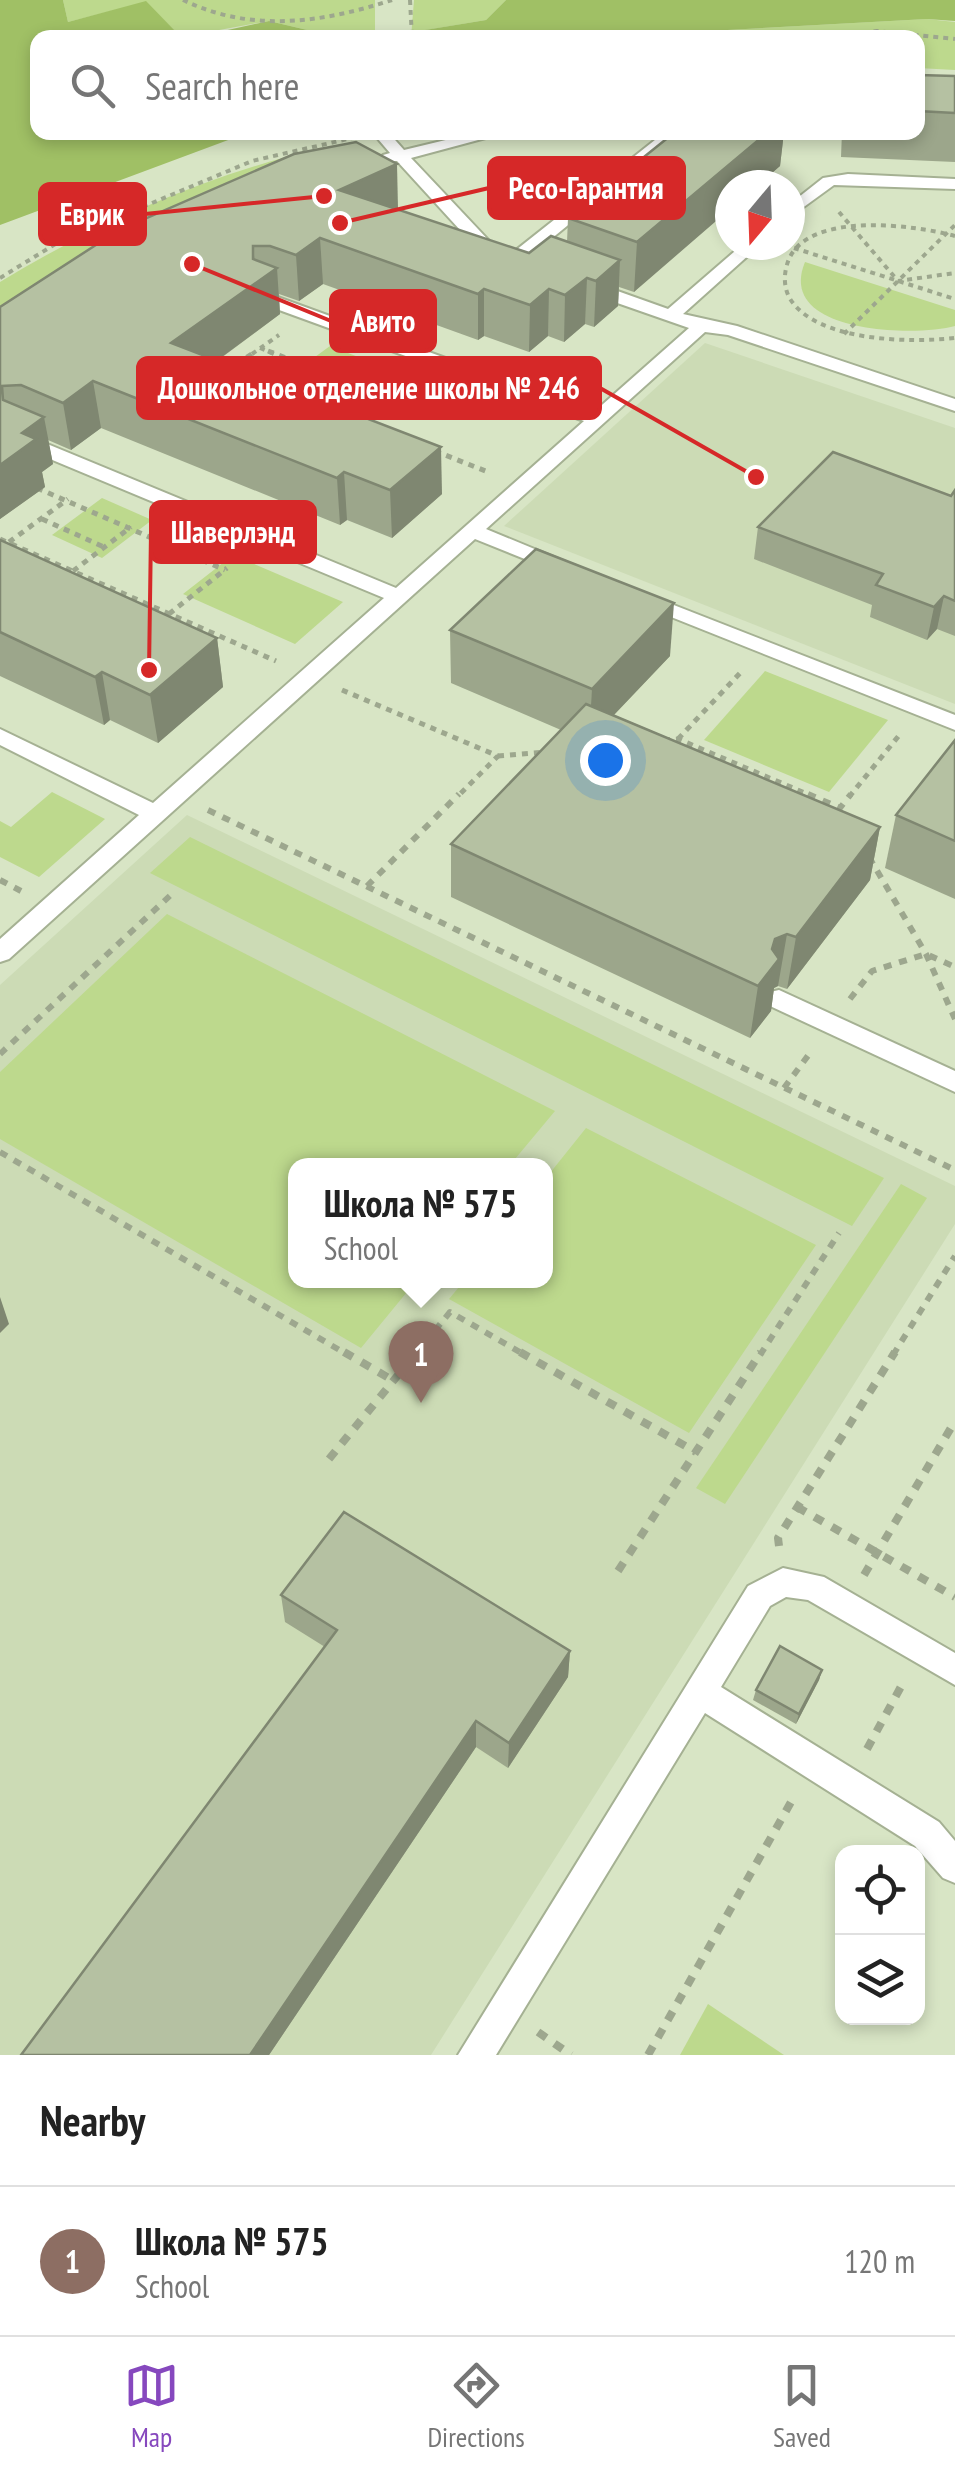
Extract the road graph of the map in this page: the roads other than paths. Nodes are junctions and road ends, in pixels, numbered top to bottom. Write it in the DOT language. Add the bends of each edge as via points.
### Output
graph roads {
  1 [pos="386,140"];
  2 [pos="467,140"];
  3 [pos="665,140"];
  4 [pos="400,156"];
  5 [pos="519,161"];
  6 [pos="347,168"];
  7 [pos="955,184"];
  8 [pos="605,188"];
  9 [pos="805,199"];
  10 [pos="735,260"];
  11 [pos="565,280"];
  12 [pos="266,299"];
  13 [pos="671,315"];
  14 [pos="701,326"];
  15 [pos="955,405"];
  16 [pos="597,418"];
  17 [pos="21,440"];
  18 [pos="471,530"];
  19 [pos="581,574"];
  20 [pos="618,589"];
  21 [pos="398,596"];
  22 [pos="955,724"];
  23 [pos="0,736"];
  24 [pos="154,814"];
  25 [pos="0,953"];
  26 [pos="780,999"];
  27 [pos="955,1082"];
  28 [pos="944,1657"];
  29 [pos="700,1692"];
  30 [pos="955,1866"];
  31 [pos="476,2055"];
  1 -- 4 [label="lane"];
  2 -- 4 [label="lane"];
  3 -- 8 [label="lane"];
  4 -- 6 [label="lane"];
  4 -- 8 [label="lane" via="488,250 521,265"];
  5 -- 8 [label="lane"];
  7 -- 9 [label="lane" via="848,179 818,187"];
  10 -- 13 [label="lane"];
  11 -- 13 [label="lane"];
  12 -- 16 [label="lane"];
  13 -- 14 [label="lane"];
  14 -- 15 [label="lane" via="731,330"];
  14 -- 16 [label="lane"];
  16 -- 18 [label="lane"];
  17 -- 21 [label="lane"];
  18 -- 19 [label="lane"];
  18 -- 21 [label="lane"];
  20 -- 22 [label="lane"];
  21 -- 24 [label="lane"];
  23 -- 24 [label="lane"];
  24 -- 25 [label="lane"];
  26 -- 27 [label="lane"];
  28 -- 29 [label="lane" via="813,1587 783,1582 758,1596"];
  29 -- 30 [label="lane" via="926,1834"];
  29 -- 31 [label="lane"];
}
